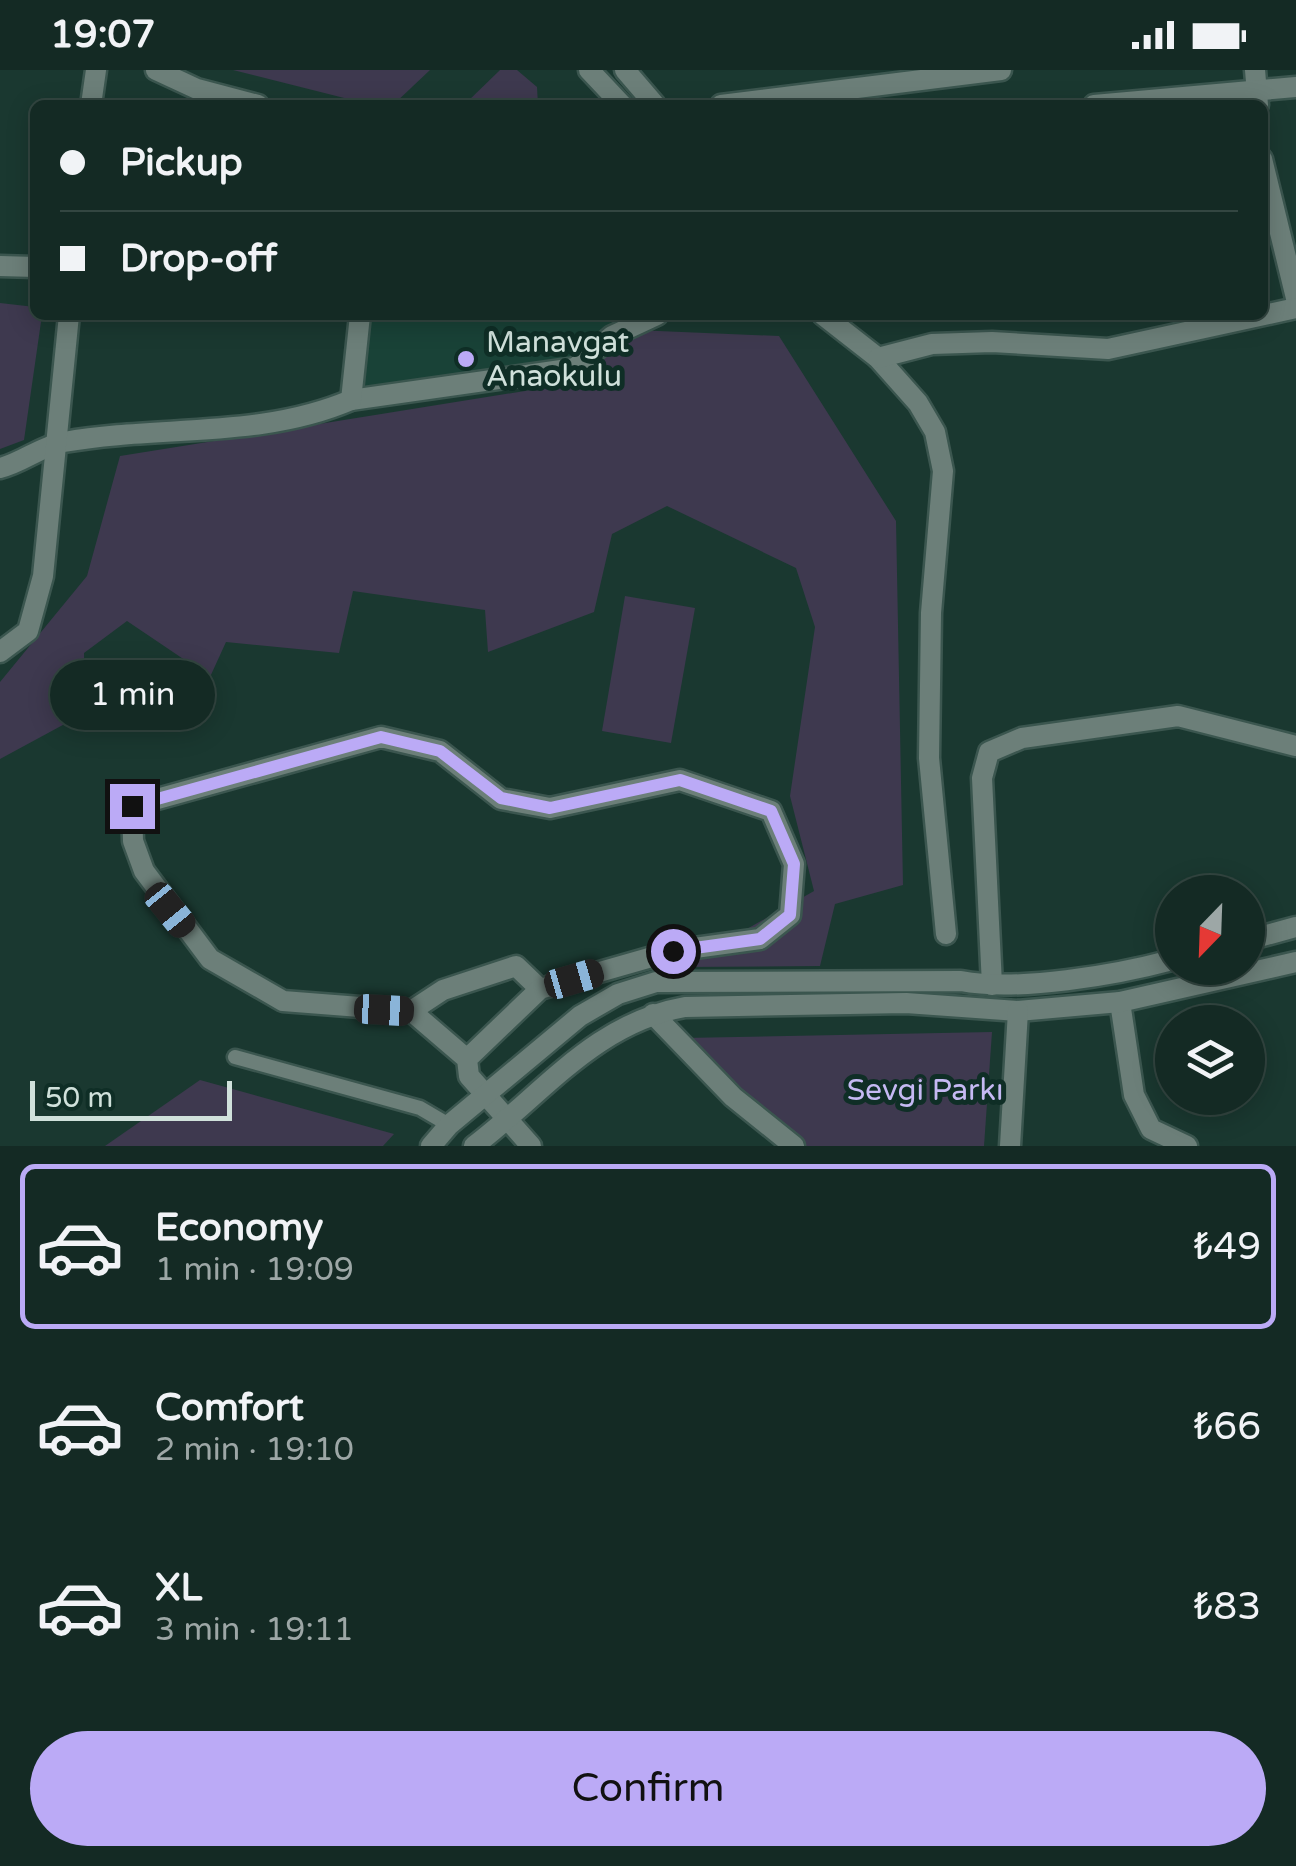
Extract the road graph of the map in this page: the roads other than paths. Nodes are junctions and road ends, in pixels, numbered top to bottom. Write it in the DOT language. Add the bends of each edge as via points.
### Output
graph roads {
  1 [pos="96,70"];
  2 [pos="156,70"];
  3 [pos="589,70"];
  4 [pos="625,70"];
  5 [pos="1002,70"];
  6 [pos="1296,86"];
  7 [pos="1257,88"];
  8 [pos="92,100"];
  9 [pos="239,100"];
  10 [pos="617,100"];
  11 [pos="651,100"];
  12 [pos="761,100"];
  13 [pos="1142,100"];
  14 [pos="1268,184"];
  15 [pos="0,266"];
  16 [pos="30,266"];
  17 [pos="1296,298"];
  18 [pos="1296,308"];
  19 [pos="1268,314"];
  20 [pos="69,320"];
  21 [pos="359,320"];
  22 [pos="647,320"];
  23 [pos="829,320"];
  24 [pos="1241,320"];
  25 [pos="878,358"];
  26 [pos="351,400"];
  27 [pos="58,443"];
  28 [pos="0,468"];
  29 [pos="0,652"];
  30 [pos="1296,746"];
  31 [pos="1296,927"];
  32 [pos="946,934"];
  33 [pos="1265,935"];
  34 [pos="1296,962"];
  35 [pos="1155,964"];
  36 [pos="992,985"];
  37 [pos="540,989"];
  38 [pos="1120,1002"];
  39 [pos="411,1011"];
  40 [pos="1018,1011"];
  41 [pos="653,1014"];
  42 [pos="235,1057"];
  43 [pos="467,1059"];
  44 [pos="487,1095"];
  45 [pos="508,1120"];
  46 [pos="449,1125"];
  47 [pos="431,1146"];
  48 [pos="474,1146"];
  49 [pos="530,1146"];
  50 [pos="794,1146"];
  51 [pos="1010,1146"];
  52 [pos="1188,1146"];
  1 -- 8 [label="street"];
  2 -- 9 [label="street"];
  3 -- 10 [label="street"];
  4 -- 11 [label="street"];
  5 -- 12 [label="street"];
  6 -- 7 [label="street"];
  7 -- 13 [label="street"];
  14 -- 17 [label="street"];
  15 -- 16 [label="street"];
  18 -- 19 [label="street"];
  20 -- 27 [label="street"];
  21 -- 26 [label="street"];
  22 -- 26 [label="street" via="612,336 575,368"];
  23 -- 25 [label="street"];
  24 -- 25 [label="street" via="1108,349 932,344"];
  25 -- 32 [label="street" via="935,432 943,471 931,612 930,758"];
  26 -- 27 [label="street" via="317,415 225,430 150,430"];
  27 -- 28 [label="street"];
  27 -- 29 [label="street" via="44,576 28,631"];
  30 -- 36 [label="street" via="1178,716 1022,738 989,752 982,778"];
  31 -- 33 [label="street"];
  34 -- 38 [label="street"];
  35 -- 36 [label="street"];
  36 -- 44 [label="street" via="656,982 580,1016"];
  37 -- 39 [label="street" via="516,966 443,990"];
  37 -- 39 [label="street" via="673,951 760,939 790,915 794,864 771,811 680,780 550,808 501,798 440,751 381,737 132,806 133,840 144,871 210,959 283,1001"];
  37 -- 43 [label="street"];
  38 -- 40 [label="street"];
  38 -- 52 [label="street" via="1134,1095 1151,1129"];
  39 -- 43 [label="street"];
  40 -- 41 [label="street" via="906,1003"];
  40 -- 51 [label="street"];
  41 -- 45 [label="street" via="593,1046"];
  41 -- 50 [label="street" via="734,1097"];
  42 -- 46 [label="lane" via="420,1108"];
  43 -- 44 [label="street" via="470,1076"];
  44 -- 45 [label="street"];
  44 -- 46 [label="street"];
  45 -- 48 [label="street"];
  45 -- 49 [label="street"];
  46 -- 47 [label="street"];
}
